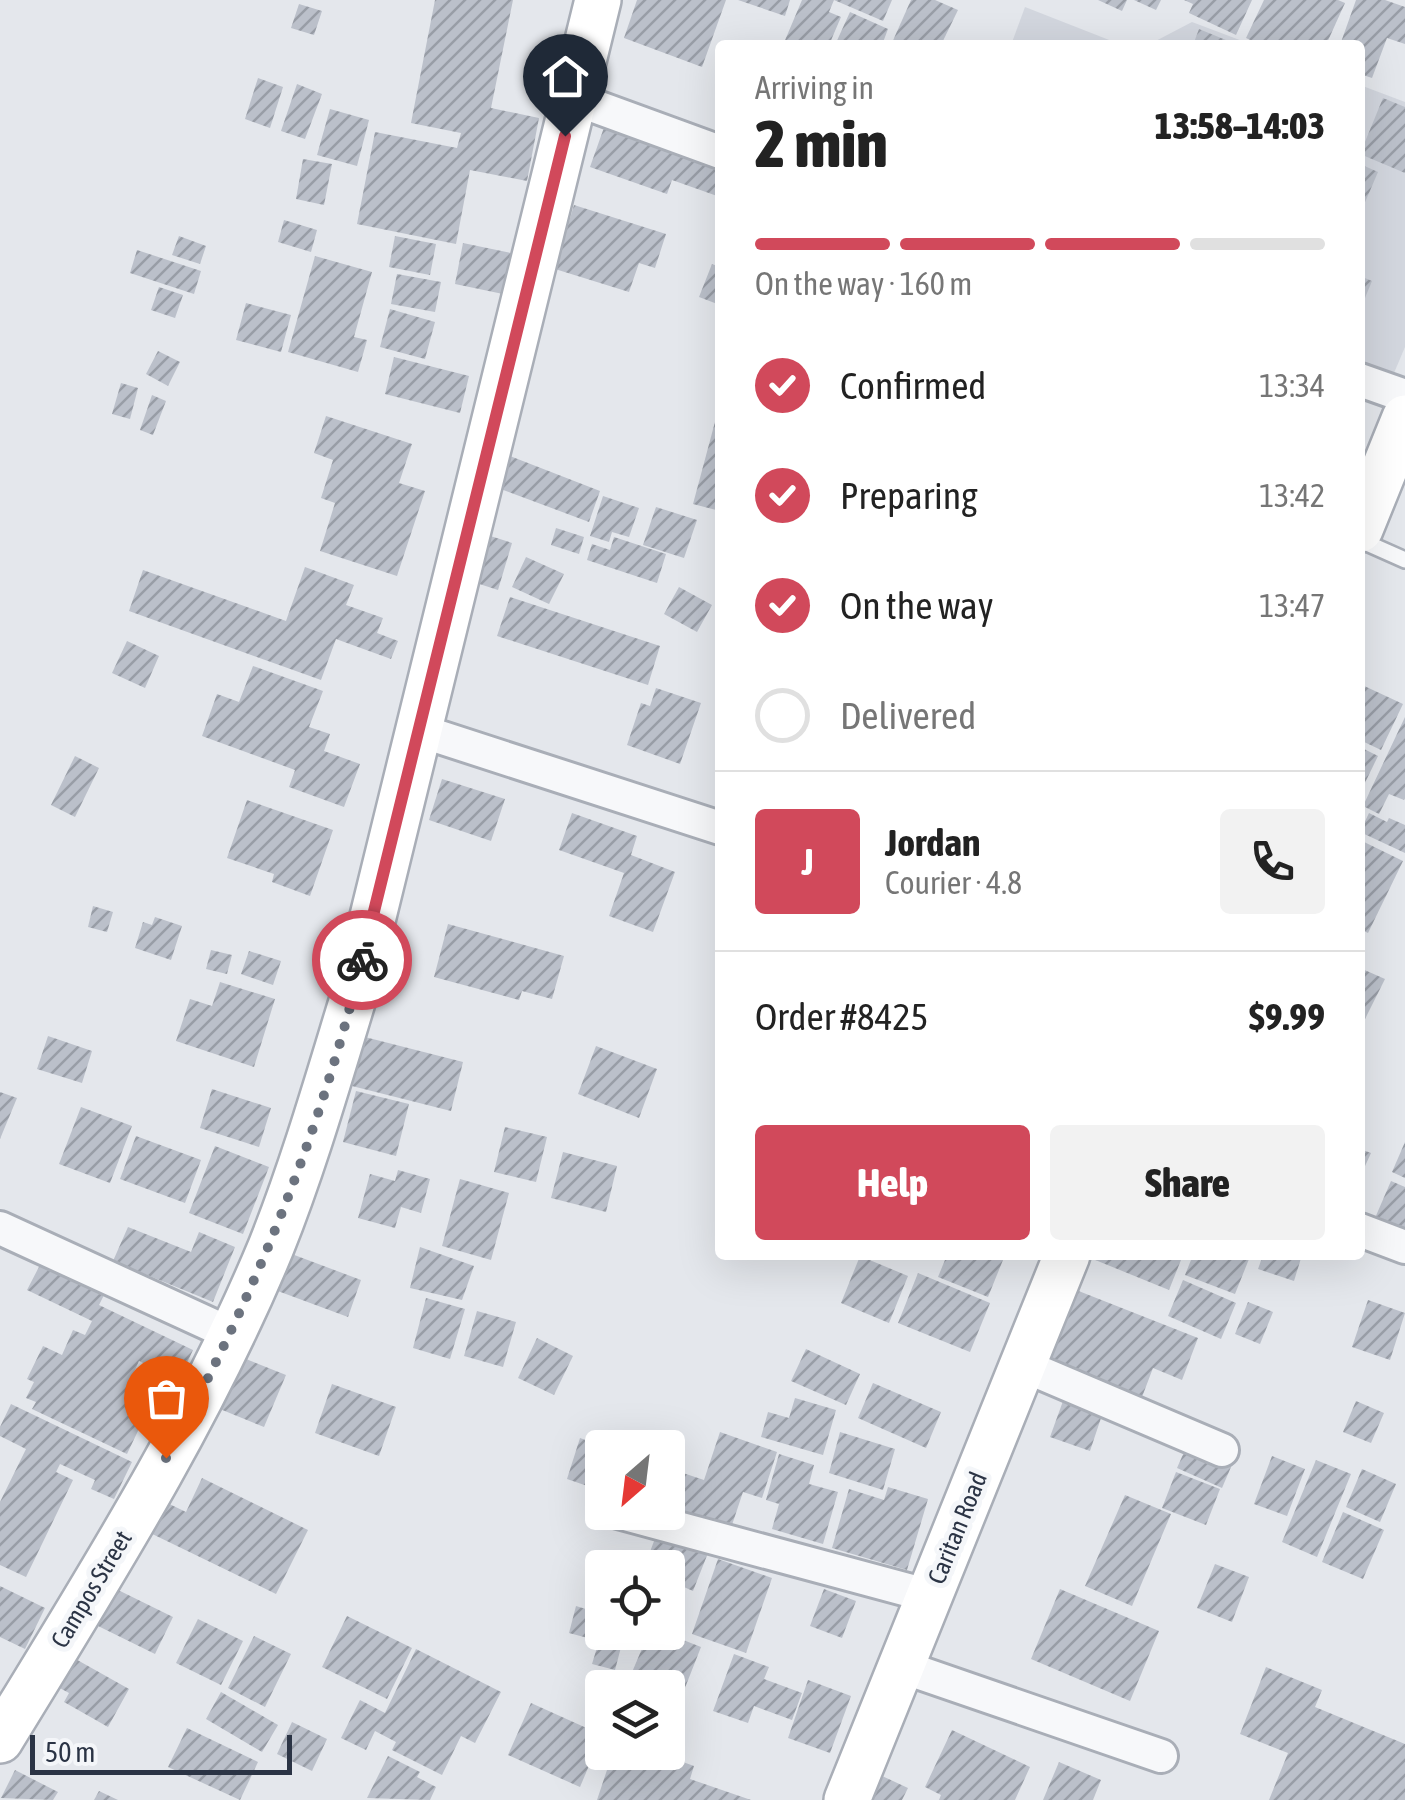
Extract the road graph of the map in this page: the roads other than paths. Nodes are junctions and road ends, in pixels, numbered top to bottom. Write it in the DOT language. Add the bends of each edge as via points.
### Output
graph roads {
  1 [pos="598,0"];
  2 [pos="574,99"];
  3 [pos="715,150"];
  4 [pos="1365,382"];
  5 [pos="1405,396"];
  6 [pos="1405,418"];
  7 [pos="1365,517"];
  8 [pos="1365,542"];
  9 [pos="1405,560"];
  10 [pos="418,730"];
  11 [pos="715,826"];
  12 [pos="0,1228"];
  13 [pos="1365,1232"];
  14 [pos="1405,1247"];
  15 [pos="1064,1260"];
  16 [pos="231,1334"];
  17 [pos="1022,1365"];
  18 [pos="1222,1450"];
  19 [pos="682,1530"];
  20 [pos="930,1596"];
  21 [pos="902,1667"];
  22 [pos="0,1740"];
  23 [pos="1161,1756"];
  24 [pos="847,1800"];
  1 -- 2 [label="street, Campos Street"];
  2 -- 3 [label="street"];
  2 -- 10 [label="street, Campos Street"];
  4 -- 5 [label="street"];
  6 -- 7 [label="street"];
  8 -- 9 [label="lane"];
  10 -- 11 [label="street"];
  10 -- 16 [label="street, Campos Street" via="352,1002 306,1153"];
  12 -- 16 [label="street"];
  13 -- 14 [label="street"];
  15 -- 17 [label="street, Caritan Road"];
  16 -- 22 [label="street, Campos Street" via="117,1548"];
  17 -- 18 [label="street"];
  17 -- 20 [label="street, Caritan Road"];
  19 -- 20 [label="street"];
  20 -- 21 [label="street, Caritan Road"];
  21 -- 23 [label="street"];
  21 -- 24 [label="street, Caritan Road"];
}
